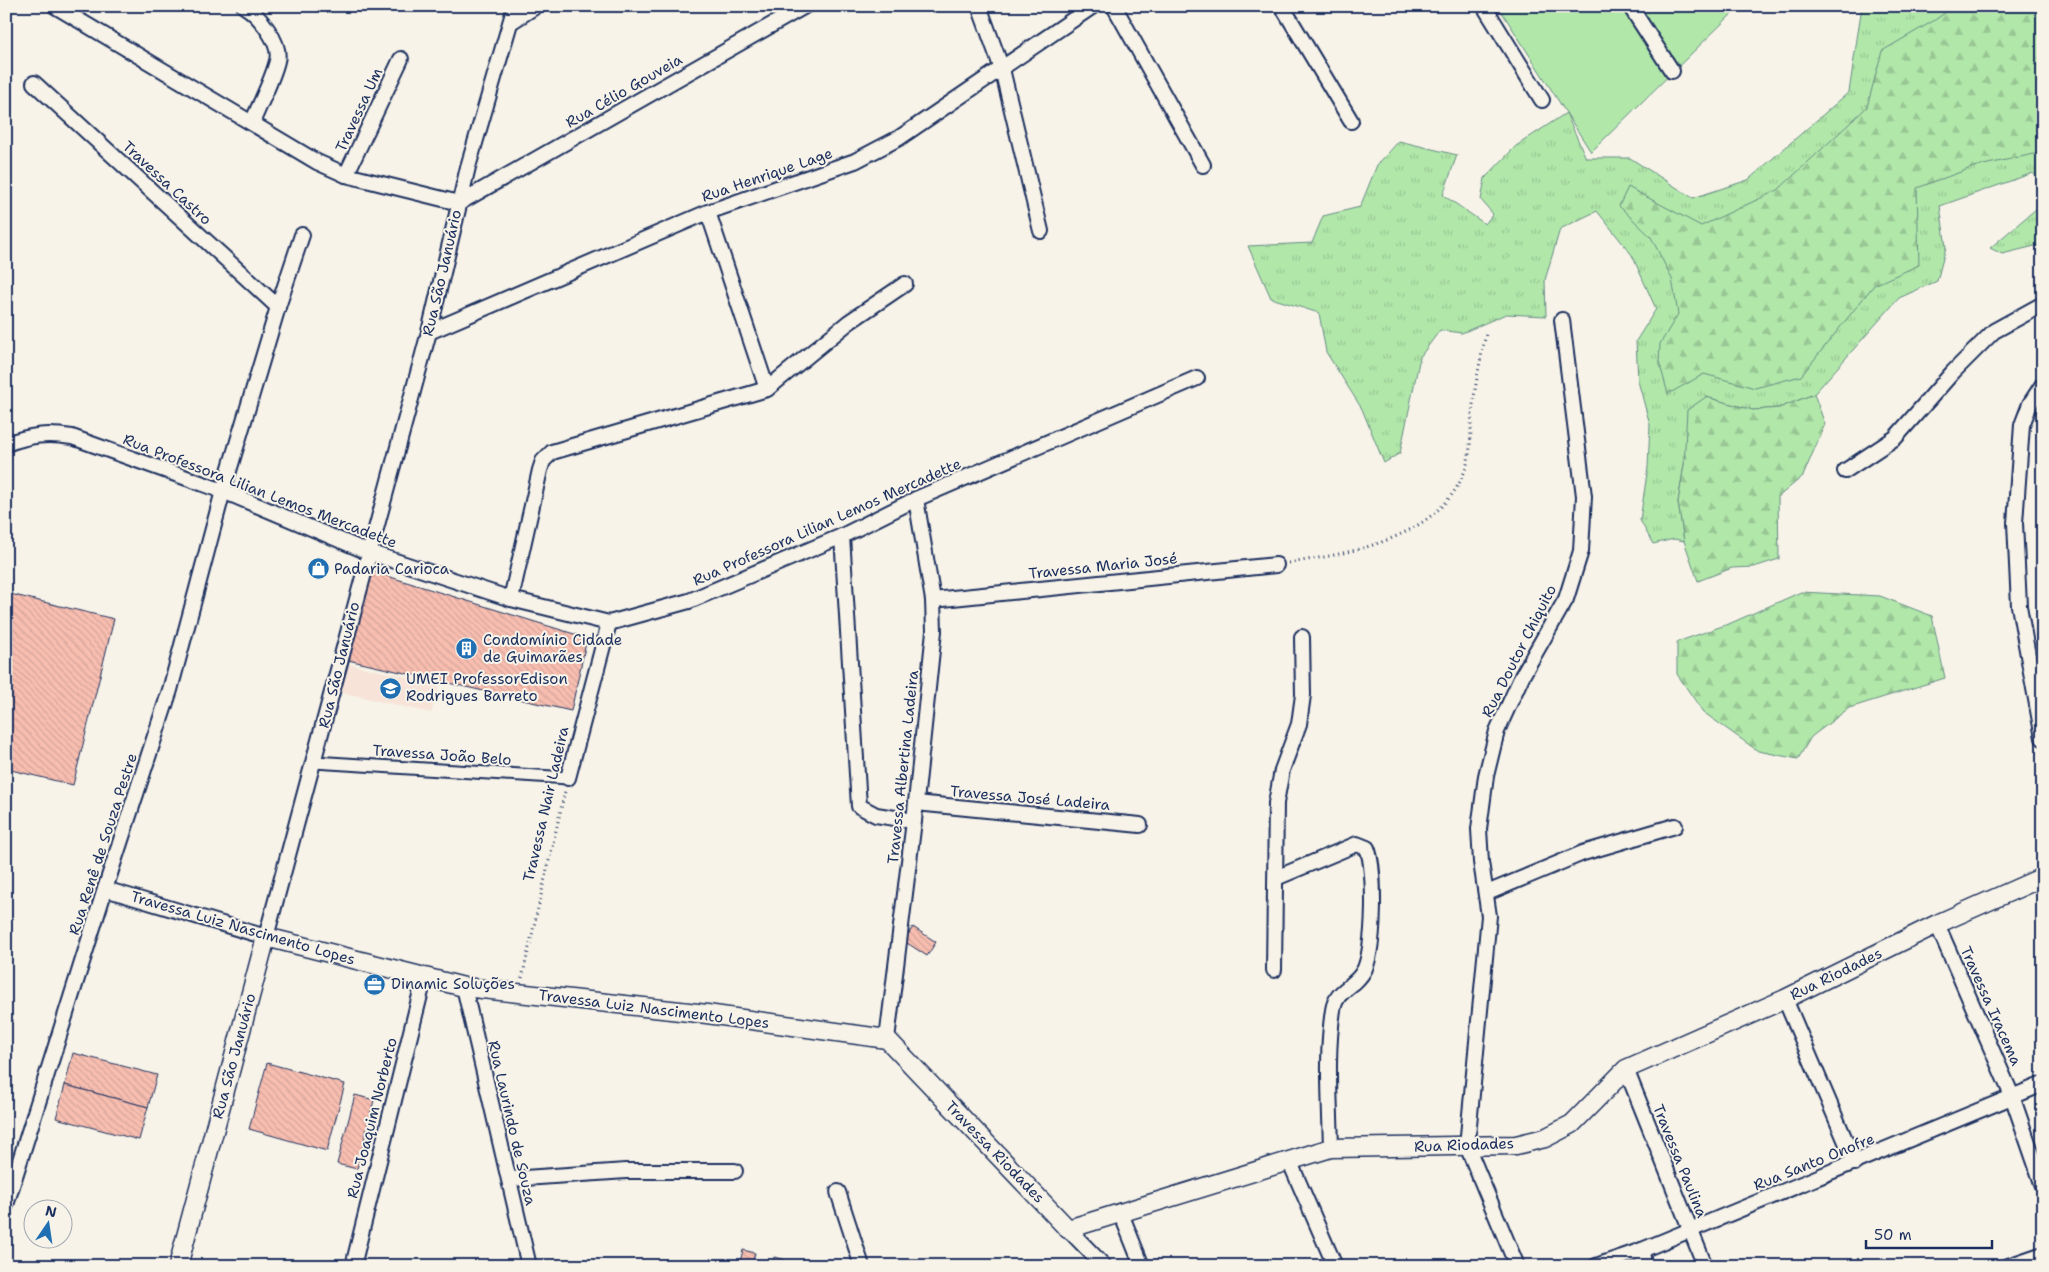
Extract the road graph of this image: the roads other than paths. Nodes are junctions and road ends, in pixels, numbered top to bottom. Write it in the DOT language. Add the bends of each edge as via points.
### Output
graph roads {
  1 [pos="55,6"];
  2 [pos="244,6"];
  3 [pos="515,6"];
  4 [pos="536,6"];
  5 [pos="805,6"];
  6 [pos="979,6"];
  7 [pos="1093,6"];
  8 [pos="1114,6"];
  9 [pos="1282,6"];
  10 [pos="1484,6"];
  11 [pos="1630,6"];
  12 [pos="511,22"];
  13 [pos="400,59"];
  14 [pos="1002,69"];
  15 [pos="1672,71"];
  16 [pos="34,83"];
  17 [pos="1542,100"];
  18 [pos="1351,121"];
  19 [pos="252,122"];
  20 [pos="1203,165"];
  21 [pos="346,175"];
  22 [pos="459,203"];
  23 [pos="708,212"];
  24 [pos="1041,231"];
  25 [pos="302,235"];
  26 [pos="905,284"];
  27 [pos="2043,304"];
  28 [pos="278,307"];
  29 [pos="1562,320"];
  30 [pos="429,332"];
  31 [pos="1198,378"];
  32 [pos="2043,384"];
  33 [pos="767,389"];
  34 [pos="6,444"];
  35 [pos="1845,472"];
  36 [pos="223,491"];
  37 [pos="916,499"];
  38 [pos="842,536"];
  39 [pos="368,552"];
  40 [pos="1276,565"];
  41 [pos="511,599"];
  42 [pos="933,600"];
  43 [pos="609,623"];
  44 [pos="1302,637"];
  45 [pos="2043,738"];
  46 [pos="314,762"];
  47 [pos="568,778"];
  48 [pos="916,803"];
  49 [pos="914,821"];
  50 [pos="1140,824"];
  51 [pos="1675,826"];
  52 [pos="2043,877"];
  53 [pos="1276,878"];
  54 [pos="104,888"];
  55 [pos="1487,893"];
  56 [pos="1937,924"];
  57 [pos="266,937"];
  58 [pos="1274,970"];
  59 [pos="424,978"];
  60 [pos="464,987"];
  61 [pos="1785,999"];
  62 [pos="887,1039"];
  63 [pos="1626,1069"];
  64 [pos="2043,1084"];
  65 [pos="2012,1096"];
  66 [pos="1467,1146"];
  67 [pos="1331,1148"];
  68 [pos="1289,1160"];
  69 [pos="1855,1163"];
  70 [pos="735,1171"];
  71 [pos="510,1179"];
  72 [pos="2043,1186"];
  73 [pos="838,1192"];
  74 [pos="6,1205"];
  75 [pos="1120,1212"];
  76 [pos="1068,1229"];
  77 [pos="1690,1229"];
  78 [pos="1642,1250"];
  79 [pos="2043,1254"];
  80 [pos="178,1266"];
  81 [pos="353,1266"];
  82 [pos="529,1266"];
  83 [pos="862,1266"];
  84 [pos="1104,1266"];
  85 [pos="1142,1266"];
  86 [pos="1335,1266"];
  87 [pos="1517,1266"];
  88 [pos="1596,1266"];
  89 [pos="1644,1266"];
  90 [pos="1705,1266"];
  91 [pos="2008,1266"];
  1 -- 19 [label="street"];
  2 -- 19 [label="street" via="254,12 272,37 278,59"];
  3 -- 12 [label="street, Rua São Januário"];
  4 -- 12 [label="street"];
  5 -- 22 [label="street, Rua Célio Gouveia"];
  6 -- 14 [label="street"];
  7 -- 14 [label="street, Rua Henrique Lage"];
  8 -- 20 [label="street"];
  9 -- 18 [label="street"];
  10 -- 17 [label="street"];
  11 -- 15 [label="street"];
  12 -- 22 [label="street, Rua São Januário"];
  13 -- 21 [label="street, Travessa Um"];
  14 -- 23 [label="street, Rua Henrique Lage" via="899,138 855,161"];
  14 -- 24 [label="street"];
  16 -- 28 [label="street, Travessa Castro"];
  19 -- 21 [label="street"];
  21 -- 22 [label="street"];
  22 -- 30 [label="street, Rua São Januário"];
  23 -- 30 [label="street, Rua Henrique Lage"];
  23 -- 33 [label="street"];
  25 -- 28 [label="street, Rua Renê de Souza Pestre"];
  26 -- 33 [label="street" via="848,322"];
  27 -- 35 [label="street" via="1994,330 1895,438"];
  28 -- 36 [label="street, Rua Renê de Souza Pestre"];
  29 -- 55 [label="street, Rua Doutor Chiquito" via="1584,496 1581,551 1566,599 1522,676 1497,731 1486,776 1479,829"];
  30 -- 39 [label="street, Rua São Januário"];
  31 -- 37 [label="street, Rua Professora Lilian Lemos Mercadette"];
  32 -- 45 [label="street" via="2022,425 2015,523 2019,606"];
  33 -- 41 [label="street" via="552,452 540,470"];
  34 -- 36 [label="street, Rua Professora Lilian Lemos Mercadette" via="29,436 56,434 72,437"];
  36 -- 39 [label="street, Rua Professora Lilian Lemos Mercadette"];
  36 -- 54 [label="street, Rua Renê de Souza Pestre" via="170,690"];
  37 -- 38 [label="street, Rua Professora Lilian Lemos Mercadette"];
  37 -- 42 [label="street, Travessa Albertina Ladeira"];
  38 -- 43 [label="street, Rua Professora Lilian Lemos Mercadette" via="689,601"];
  38 -- 49 [label="street" via="859,806 876,814"];
  39 -- 41 [label="street, Rua Professora Lilian Lemos Mercadette"];
  39 -- 46 [label="street, Rua São Januário"];
  40 -- 42 [label="street, Travessa Maria José"];
  41 -- 43 [label="street, Rua Professora Lilian Lemos Mercadette"];
  42 -- 48 [label="street, Travessa Albertina Ladeira" via="934,631"];
  43 -- 47 [label="street, Travessa Nair Ladeira"];
  44 -- 53 [label="street" via="1303,695 1299,724 1282,770 1276,803"];
  46 -- 47 [label="street, Travessa João Belo"];
  46 -- 57 [label="street, Rua São Januário"];
  48 -- 49 [label="street, Travessa Albertina Ladeira"];
  48 -- 50 [label="street, Travessa José Ladeira"];
  49 -- 62 [label="street, Travessa Albertina Ladeira"];
  51 -- 55 [label="street" via="1583,852"];
  52 -- 56 [label="street, Rua Riodades"];
  53 -- 58 [label="street"];
  53 -- 67 [label="street" via="1357,844 1367,848 1371,856 1373,914 1367,962 1363,972 1341,991 1333,1009 1329,1065"];
  54 -- 57 [label="street, Travessa Luiz Nascimento Lopes"];
  54 -- 74 [label="street, Rua Renê de Souza Pestre"];
  55 -- 66 [label="street, Rua Doutor Chiquito" via="1489,916"];
  56 -- 61 [label="street, Rua Riodades"];
  56 -- 65 [label="street, Travessa Iracema"];
  57 -- 59 [label="street, Travessa Luiz Nascimento Lopes"];
  57 -- 80 [label="street, Rua São Januário"];
  59 -- 60 [label="street, Travessa Luiz Nascimento Lopes"];
  59 -- 81 [label="street, Rua Joaquim Norberto"];
  60 -- 62 [label="street, Travessa Luiz Nascimento Lopes" via="707,1014"];
  60 -- 71 [label="street, Rua Laurindo de Souza"];
  61 -- 63 [label="street, Rua Riodades"];
  61 -- 69 [label="street"];
  62 -- 76 [label="street, Travessa Riodades"];
  63 -- 66 [label="street, Rua Riodades" via="1572,1124 1545,1138 1516,1145"];
  63 -- 77 [label="street, Travessa Paulina"];
  64 -- 65 [label="street, Rua Santo Onofre"];
  65 -- 69 [label="street, Rua Santo Onofre"];
  65 -- 72 [label="street, Travessa Iracema"];
  66 -- 67 [label="street, Rua Riodades"];
  66 -- 87 [label="street"];
  67 -- 68 [label="street, Rua Riodades"];
  68 -- 75 [label="street, Rua Riodades"];
  68 -- 86 [label="street"];
  69 -- 77 [label="street, Rua Santo Onofre"];
  70 -- 71 [label="street" via="626,1171"];
  71 -- 82 [label="street, Rua Laurindo de Souza"];
  73 -- 83 [label="street"];
  75 -- 76 [label="street, Rua Riodades"];
  75 -- 85 [label="street"];
  76 -- 84 [label="street, Travessa Riodades"];
  77 -- 78 [label="street, Rua Santo Onofre"];
  77 -- 90 [label="street, Travessa Paulina"];
  78 -- 88 [label="street, Rua Santo Onofre"];
  78 -- 89 [label="street"];
  79 -- 91 [label="street"];
}
